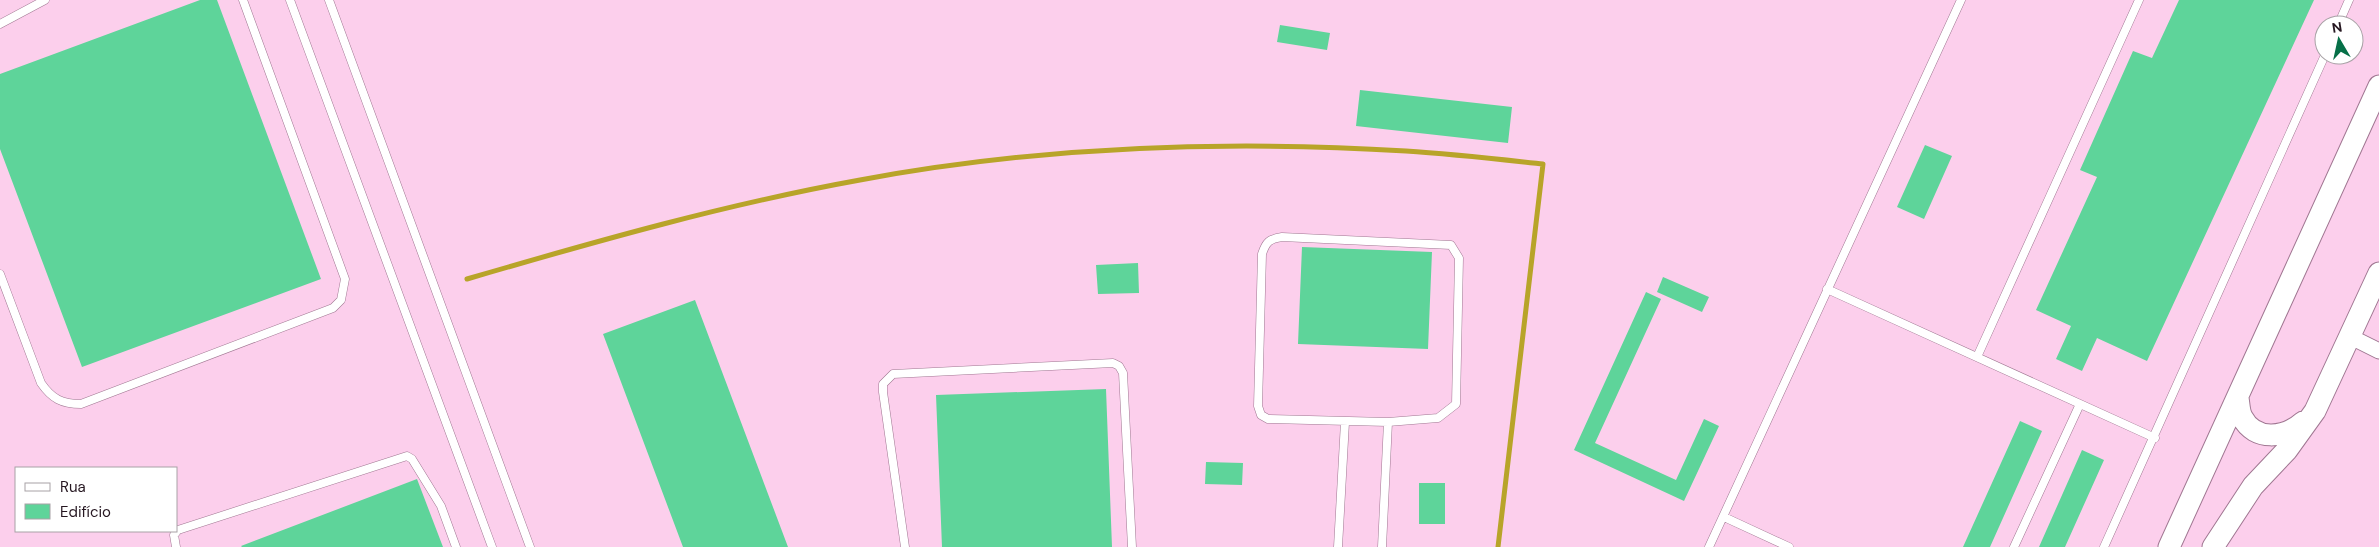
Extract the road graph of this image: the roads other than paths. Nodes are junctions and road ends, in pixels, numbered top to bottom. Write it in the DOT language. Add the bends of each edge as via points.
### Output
graph roads {
  1 [pos="45,0"];
  2 [pos="243,0"];
  3 [pos="290,0"];
  4 [pos="330,0"];
  5 [pos="1961,0"];
  6 [pos="2139,0"];
  7 [pos="2349,0"];
  8 [pos="2342,15"];
  9 [pos="0,24"];
  10 [pos="2321,65"];
  11 [pos="2379,86"];
  12 [pos="2379,273"];
  13 [pos="0,274"];
  14 [pos="1827,289"];
  15 [pos="2351,337"];
  16 [pos="2379,351"];
  17 [pos="1977,357"];
  18 [pos="2238,398"];
  19 [pos="2080,404"];
  20 [pos="2315,411"];
  21 [pos="1345,422"];
  22 [pos="1388,422"];
  23 [pos="2154,438"];
  24 [pos="1724,517"];
  25 [pos="178,530"];
  26 [pos="176,532"];
  27 [pos="176,547"];
  28 [pos="456,547"];
  29 [pos="492,547"];
  30 [pos="530,547"];
  31 [pos="905,547"];
  32 [pos="1132,547"];
  33 [pos="1338,547"];
  34 [pos="1382,547"];
  35 [pos="1709,547"];
  36 [pos="1789,547"];
  37 [pos="2014,547"];
  38 [pos="2104,547"];
  39 [pos="2169,547"];
  40 [pos="2213,547"];
  1 -- 9 [label="lane"];
  2 -- 13 [label="lane" via="345,279 341,300 333,308 90,401 65,404 49,396 41,383"];
  3 -- 29 [label="lane"];
  4 -- 30 [label="lane"];
  5 -- 14 [label="lane"];
  6 -- 17 [label="lane"];
  7 -- 8 [label="lane"];
  10 -- 23 [label="lane"];
  11 -- 18 [label="street"];
  12 -- 15 [label="street"];
  14 -- 17 [label="lane"];
  14 -- 24 [label="lane"];
  15 -- 16 [label="street"];
  15 -- 20 [label="street"];
  17 -- 19 [label="lane"];
  18 -- 20 [label="street" via="2241,417 2264,436 2280,435 2295,429"];
  18 -- 39 [label="street"];
  19 -- 23 [label="lane"];
  19 -- 37 [label="lane"];
  20 -- 40 [label="street" via="2253,486"];
  21 -- 22 [label="lane"];
  21 -- 22 [label="lane" via="1268,419 1258,406 1262,254 1265,243 1272,238 1451,246 1457,252 1456,404 1438,418"];
  21 -- 33 [label="lane"];
  22 -- 34 [label="lane"];
  23 -- 38 [label="lane"];
  24 -- 35 [label="lane"];
  24 -- 36 [label="lane"];
  25 -- 28 [label="lane" via="407,456 441,506"];
  26 -- 27 [label="lane"];
  31 -- 32 [label="lane" via="883,392 886,379 893,374 1113,363 1123,373"];
}
